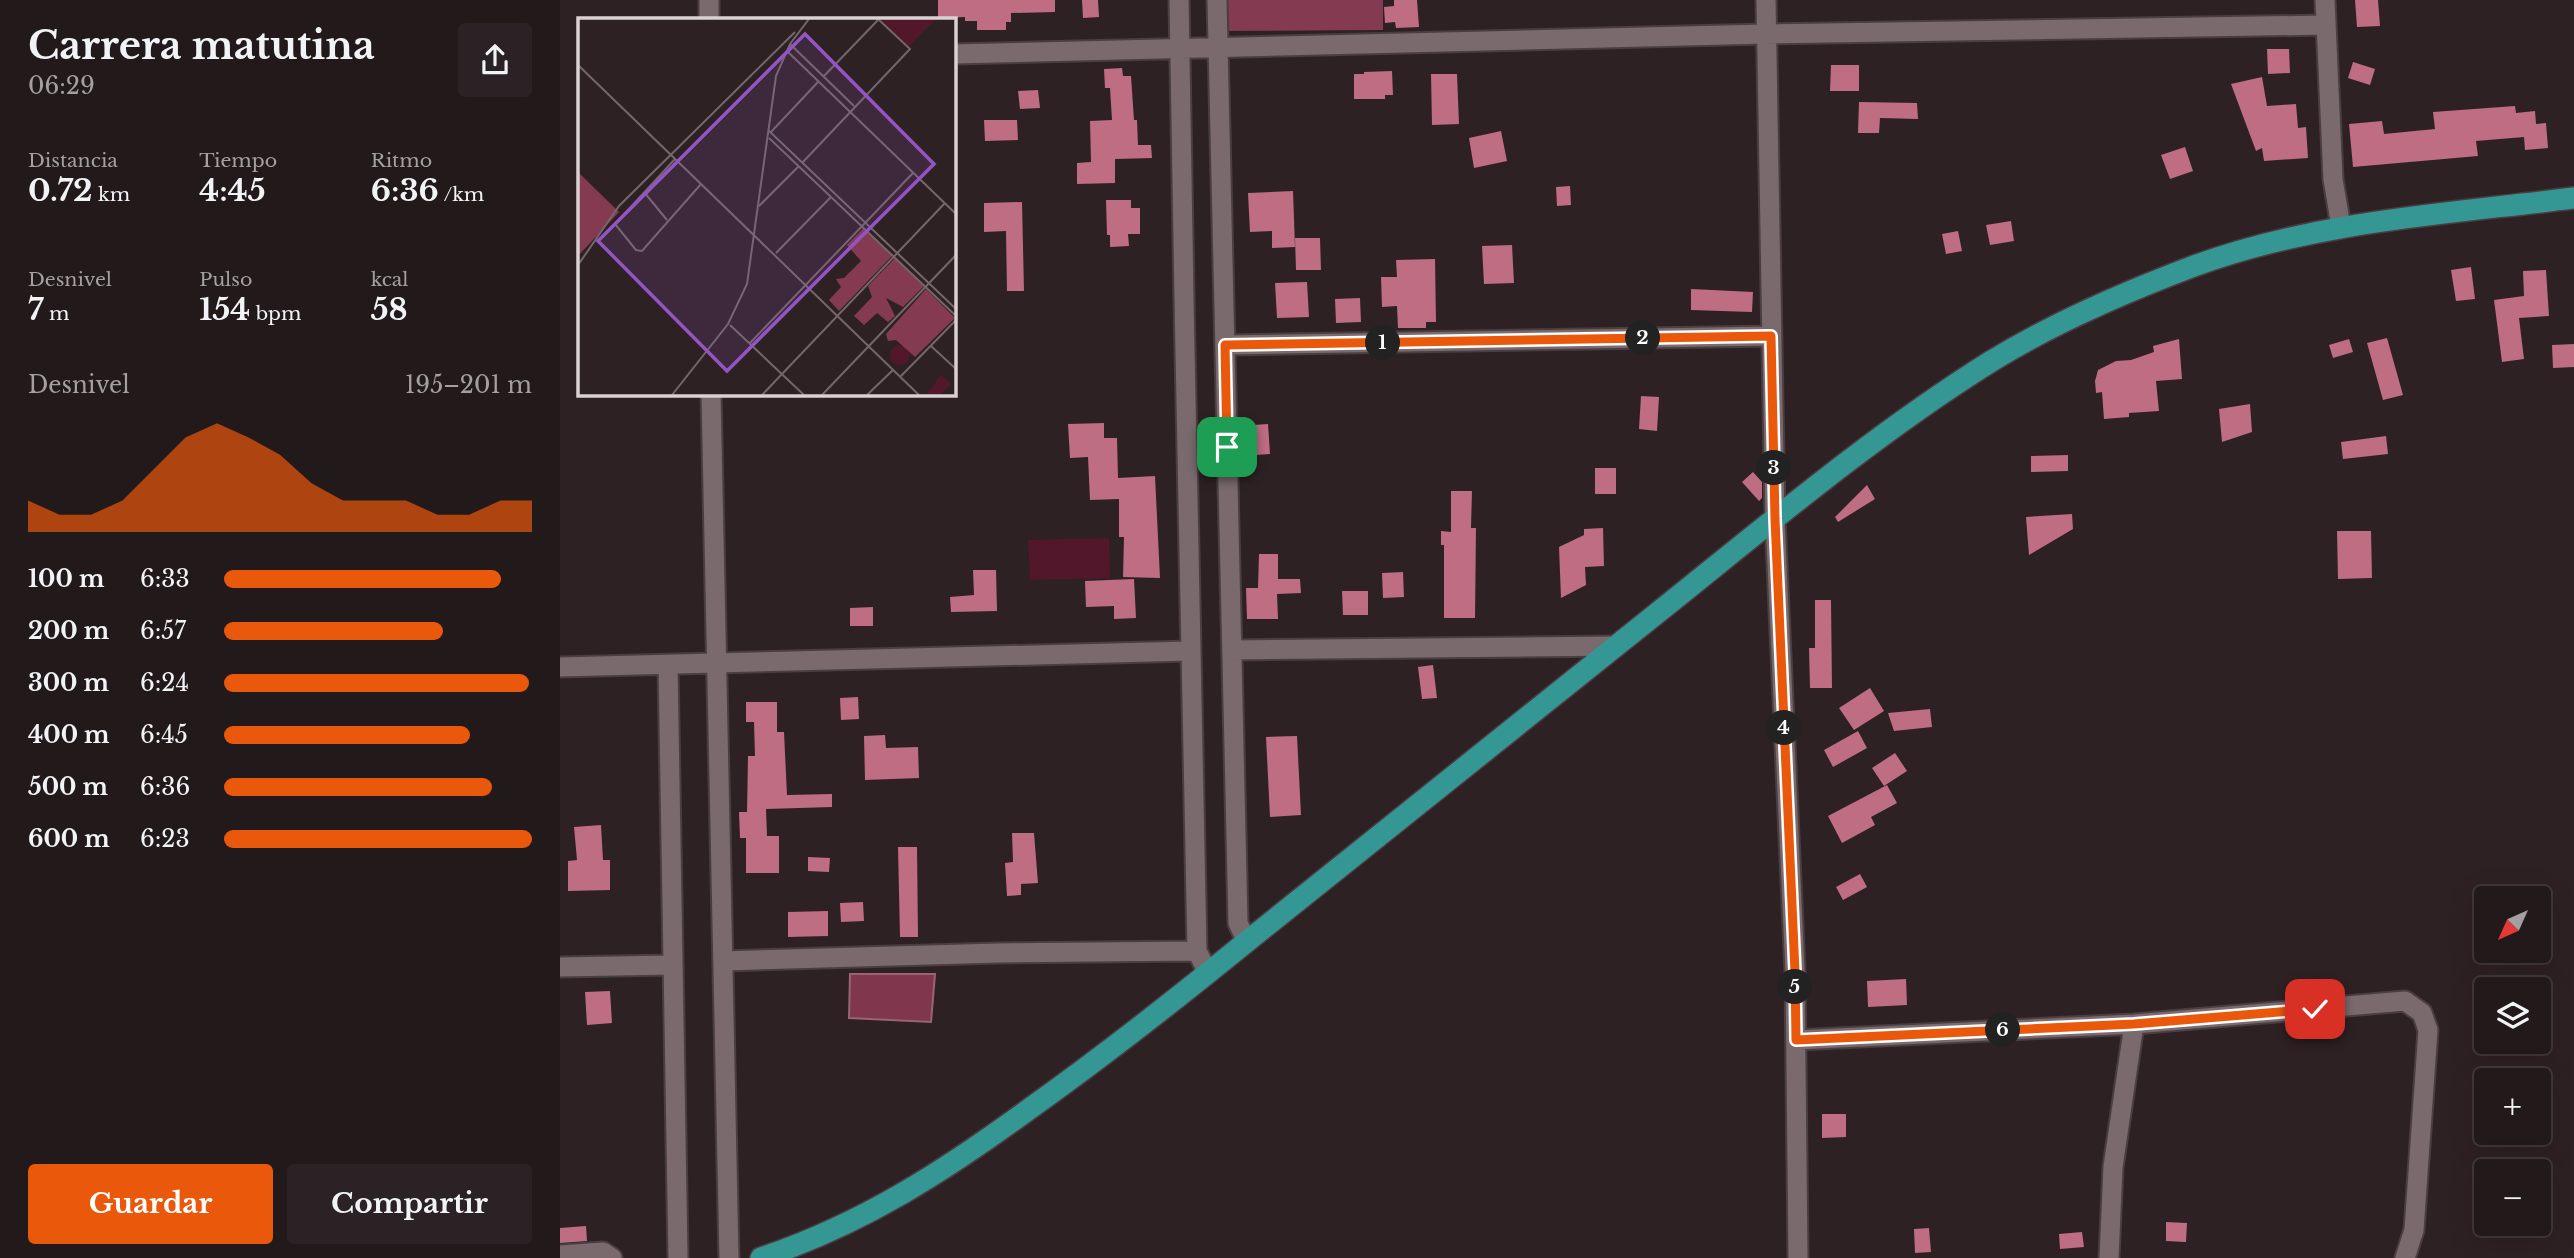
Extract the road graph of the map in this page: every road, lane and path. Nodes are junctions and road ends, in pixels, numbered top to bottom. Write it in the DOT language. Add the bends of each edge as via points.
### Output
graph roads {
  1 [pos="709,0"];
  2 [pos="1179,0"];
  3 [pos="1217,0"];
  4 [pos="1766,0"];
  5 [pos="2325,0"];
  6 [pos="709,18"];
  7 [pos="2325,25"];
  8 [pos="1765,34"];
  9 [pos="1218,47"];
  10 [pos="1180,48"];
  11 [pos="956,54"];
  12 [pos="2574,198"];
  13 [pos="2341,227"];
  14 [pos="1771,336"];
  15 [pos="1225,345"];
  16 [pos="711,396"];
  17 [pos="1775,519"];
  18 [pos="1616,646"];
  19 [pos="1189,650"];
  20 [pos="1232,650"];
  21 [pos="717,664"];
  22 [pos="668,665"];
  23 [pos="560,667"];
  24 [pos="1247,942"];
  25 [pos="1197,951"];
  26 [pos="723,961"];
  27 [pos="672,965"];
  28 [pos="560,968"];
  29 [pos="1208,973"];
  30 [pos="2134,1024"];
  31 [pos="1796,1040"];
  32 [pos="560,1255"];
  33 [pos="612,1258"];
  34 [pos="678,1258"];
  35 [pos="729,1258"];
  36 [pos="761,1258"];
  37 [pos="1798,1258"];
  38 [pos="2109,1258"];
  39 [pos="2405,1258"];
  1 -- 6 [label="street"];
  2 -- 10 [label="street"];
  3 -- 9 [label="street"];
  4 -- 8 [label="street"];
  5 -- 7 [label="street"];
  7 -- 8 [label="street"];
  7 -- 13 [label="street" via="2333,179"];
  8 -- 9 [label="street"];
  8 -- 14 [label="street"];
  9 -- 10 [label="street"];
  9 -- 15 [label="street"];
  10 -- 11 [label="street"];
  10 -- 19 [label="street"];
  12 -- 13 [label="highway"];
  13 -- 17 [label="highway" via="2262,244 2194,266 2057,325 1900,422"];
  14 -- 15 [label="street"];
  14 -- 17 [label="street"];
  15 -- 20 [label="street"];
  16 -- 21 [label="street"];
  17 -- 18 [label="highway"];
  17 -- 31 [label="street"];
  18 -- 20 [label="street"];
  18 -- 24 [label="highway"];
  19 -- 21 [label="street"];
  19 -- 25 [label="street"];
  20 -- 24 [label="street" via="1238,923"];
  21 -- 22 [label="street"];
  21 -- 26 [label="street"];
  22 -- 23 [label="street"];
  22 -- 27 [label="street"];
  24 -- 29 [label="highway"];
  25 -- 26 [label="street"];
  25 -- 29 [label="street"];
  26 -- 35 [label="street"];
  27 -- 28 [label="street"];
  27 -- 34 [label="street"];
  29 -- 36 [label="highway" via="1123,1041 915,1188 845,1226"];
  30 -- 31 [label="street"];
  30 -- 38 [label="street" via="2113,1167"];
  30 -- 39 [label="street" via="2405,1001 2422,1013 2428,1030 2414,1230"];
  31 -- 37 [label="street"];
  32 -- 33 [label="street" via="603,1252"];
}
